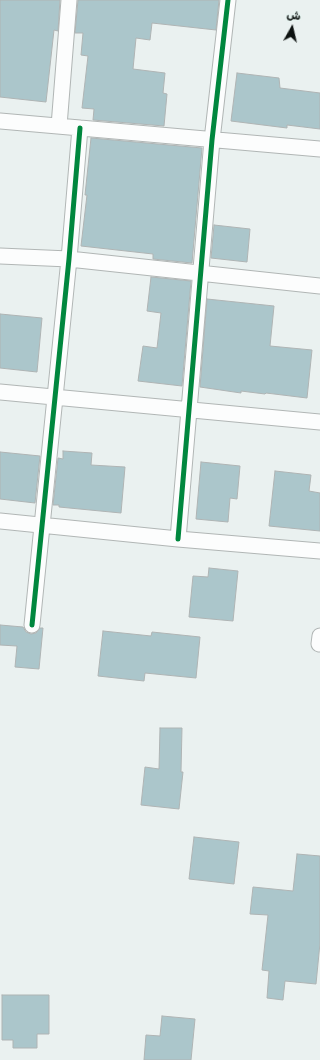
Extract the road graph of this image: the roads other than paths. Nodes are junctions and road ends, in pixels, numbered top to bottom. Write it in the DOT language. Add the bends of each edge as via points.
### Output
graph roads {
  1 [pos="69,0"];
  2 [pos="228,0"];
  3 [pos="0,121"];
  4 [pos="59,126"];
  5 [pos="80,128"];
  6 [pos="212,140"];
  7 [pos="320,149"];
  8 [pos="0,256"];
  9 [pos="69,260"];
  10 [pos="200,273"];
  11 [pos="320,286"];
  12 [pos="0,392"];
  13 [pos="55,397"];
  14 [pos="189,410"];
  15 [pos="320,422"];
  16 [pos="0,521"];
  17 [pos="42,525"];
  18 [pos="178,539"];
  19 [pos="320,551"];
  20 [pos="32,625"];
  1 -- 4 [label="street"];
  2 -- 6 [label="street"];
  3 -- 4 [label="street"];
  4 -- 5 [label="street"];
  5 -- 6 [label="street"];
  5 -- 9 [label="street"];
  6 -- 7 [label="street"];
  6 -- 10 [label="street"];
  8 -- 9 [label="street"];
  9 -- 10 [label="street"];
  9 -- 13 [label="street"];
  10 -- 11 [label="street"];
  10 -- 14 [label="street"];
  12 -- 13 [label="street"];
  13 -- 14 [label="street"];
  13 -- 17 [label="street"];
  14 -- 15 [label="street"];
  14 -- 18 [label="street"];
  16 -- 17 [label="street"];
  17 -- 18 [label="street"];
  17 -- 20 [label="street"];
  18 -- 19 [label="street"];
}
